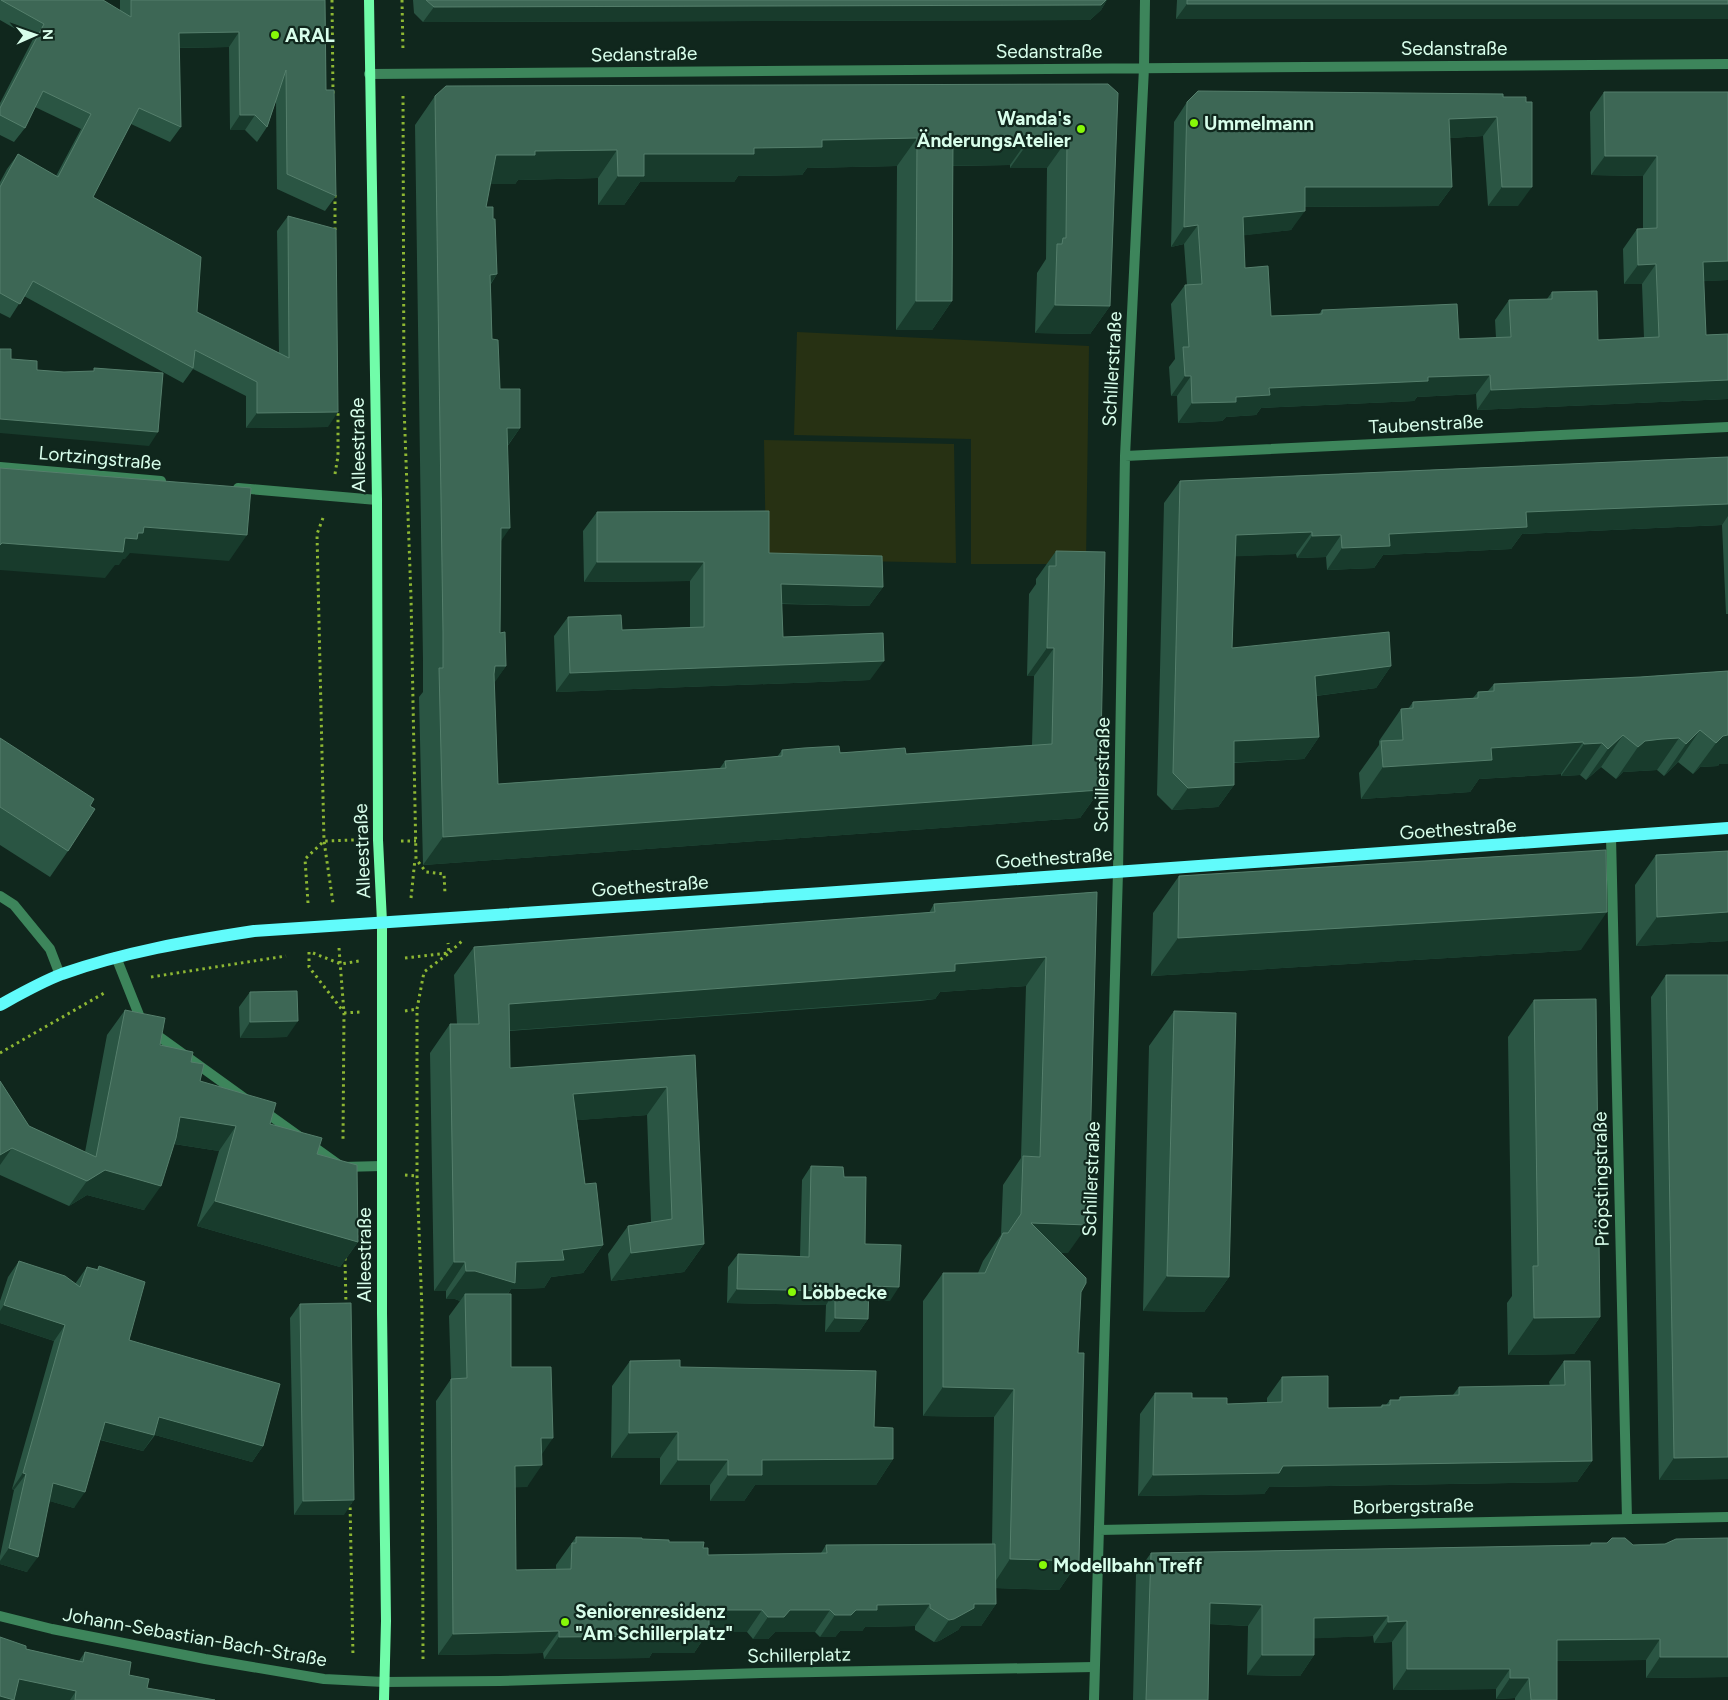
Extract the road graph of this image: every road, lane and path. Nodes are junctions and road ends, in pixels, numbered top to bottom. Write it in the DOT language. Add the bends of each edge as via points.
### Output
graph roads {
  1 [pos="332,0"];
  2 [pos="369,0"];
  3 [pos="402,0"];
  4 [pos="1145,0"];
  5 [pos="1728,64"];
  6 [pos="1144,68"];
  7 [pos="369,74"];
  8 [pos="403,74"];
  9 [pos="333,99"];
  10 [pos="334,188"];
  11 [pos="335,238"];
  12 [pos="338,406"];
  13 [pos="1728,427"];
  14 [pos="1125,456"];
  15 [pos="0,467"];
  16 [pos="176,482"];
  17 [pos="225,486"];
  18 [pos="331,496"];
  19 [pos="377,500"];
  20 [pos="1728,828"];
  21 [pos="1611,837"];
  22 [pos="324,841"];
  23 [pos="1118,872"];
  24 [pos="0,896"];
  25 [pos="446,918"];
  26 [pos="382,922"];
  27 [pos="116,957"];
  28 [pos="60,975"];
  29 [pos="0,1005"];
  30 [pos="344,1013"];
  31 [pos="382,1166"];
  32 [pos="342,1167"];
  33 [pos="345,1256"];
  34 [pos="346,1315"];
  35 [pos="350,1491"];
  36 [pos="1728,1517"];
  37 [pos="1627,1519"];
  38 [pos="1099,1530"];
  39 [pos="0,1616"];
  40 [pos="1094,1667"];
  41 [pos="353,1680"];
  42 [pos="384,1682"];
  43 [pos="423,1682"];
  44 [pos="384,1700"];
  45 [pos="1094,1700"];
  1 -- 9 [label="path"];
  2 -- 7 [label="main road, Alleestraße"];
  3 -- 8 [label="path"];
  4 -- 6 [label="street, Schillerstraße"];
  5 -- 6 [label="street, Sedanstraße"];
  6 -- 8 [label="street, Sedanstraße"];
  6 -- 14 [label="street, Schillerstraße"];
  7 -- 8 [label="street, Sedanstraße"];
  7 -- 19 [label="main road, Alleestraße"];
  8 -- 25 [label="path" via="404,406 416,859 426,872 444,874"];
  10 -- 11 [label="path"];
  12 -- 18 [label="path" via="338,456"];
  13 -- 14 [label="street, Taubenstraße"];
  14 -- 23 [label="street, Schillerstraße"];
  15 -- 16 [label="street, Lortzingstraße"];
  17 -- 18 [label="street"];
  18 -- 19 [label="street"];
  18 -- 22 [label="path" via="318,534"];
  19 -- 26 [label="main road, Alleestraße" via="378,840"];
  20 -- 21 [label="main road, Goethestraße"];
  21 -- 23 [label="main road, Goethestraße"];
  21 -- 37 [label="street, Pröpstingstraße"];
  23 -- 25 [label="main road, Goethestraße"];
  23 -- 38 [label="street, Schillerstraße"];
  24 -- 28 [label="street" via="14,905 50,949"];
  25 -- 26 [label="main road, Goethestraße"];
  25 -- 43 [label="path" via="449,953 424,972 418,1010"];
  26 -- 27 [label="main road, Goethestraße" via="254,931 190,940"];
  26 -- 31 [label="main road, Alleestraße"];
  27 -- 28 [label="main road, Goethestraße"];
  27 -- 32 [label="street" via="143,1025"];
  28 -- 29 [label="main road, Goethestraße"];
  30 -- 32 [label="path"];
  31 -- 32 [label="street"];
  31 -- 42 [label="main road, Alleestraße"];
  33 -- 34 [label="path"];
  35 -- 41 [label="path"];
  36 -- 37 [label="street, Borbergstraße"];
  37 -- 38 [label="street, Borbergstraße"];
  38 -- 40 [label="street, Schillerstraße"];
  39 -- 41 [label="street, Johann-Sebastian-Bach-Straße" via="205,1659 324,1679"];
  40 -- 43 [label="street, Schillerplatz"];
  40 -- 45 [label="street, Schillerstraße"];
  41 -- 42 [label="street, Johann-Sebastian-Bach-Straße"];
  42 -- 43 [label="street, Schillerplatz"];
  42 -- 44 [label="main road, Alleestraße"];
}
